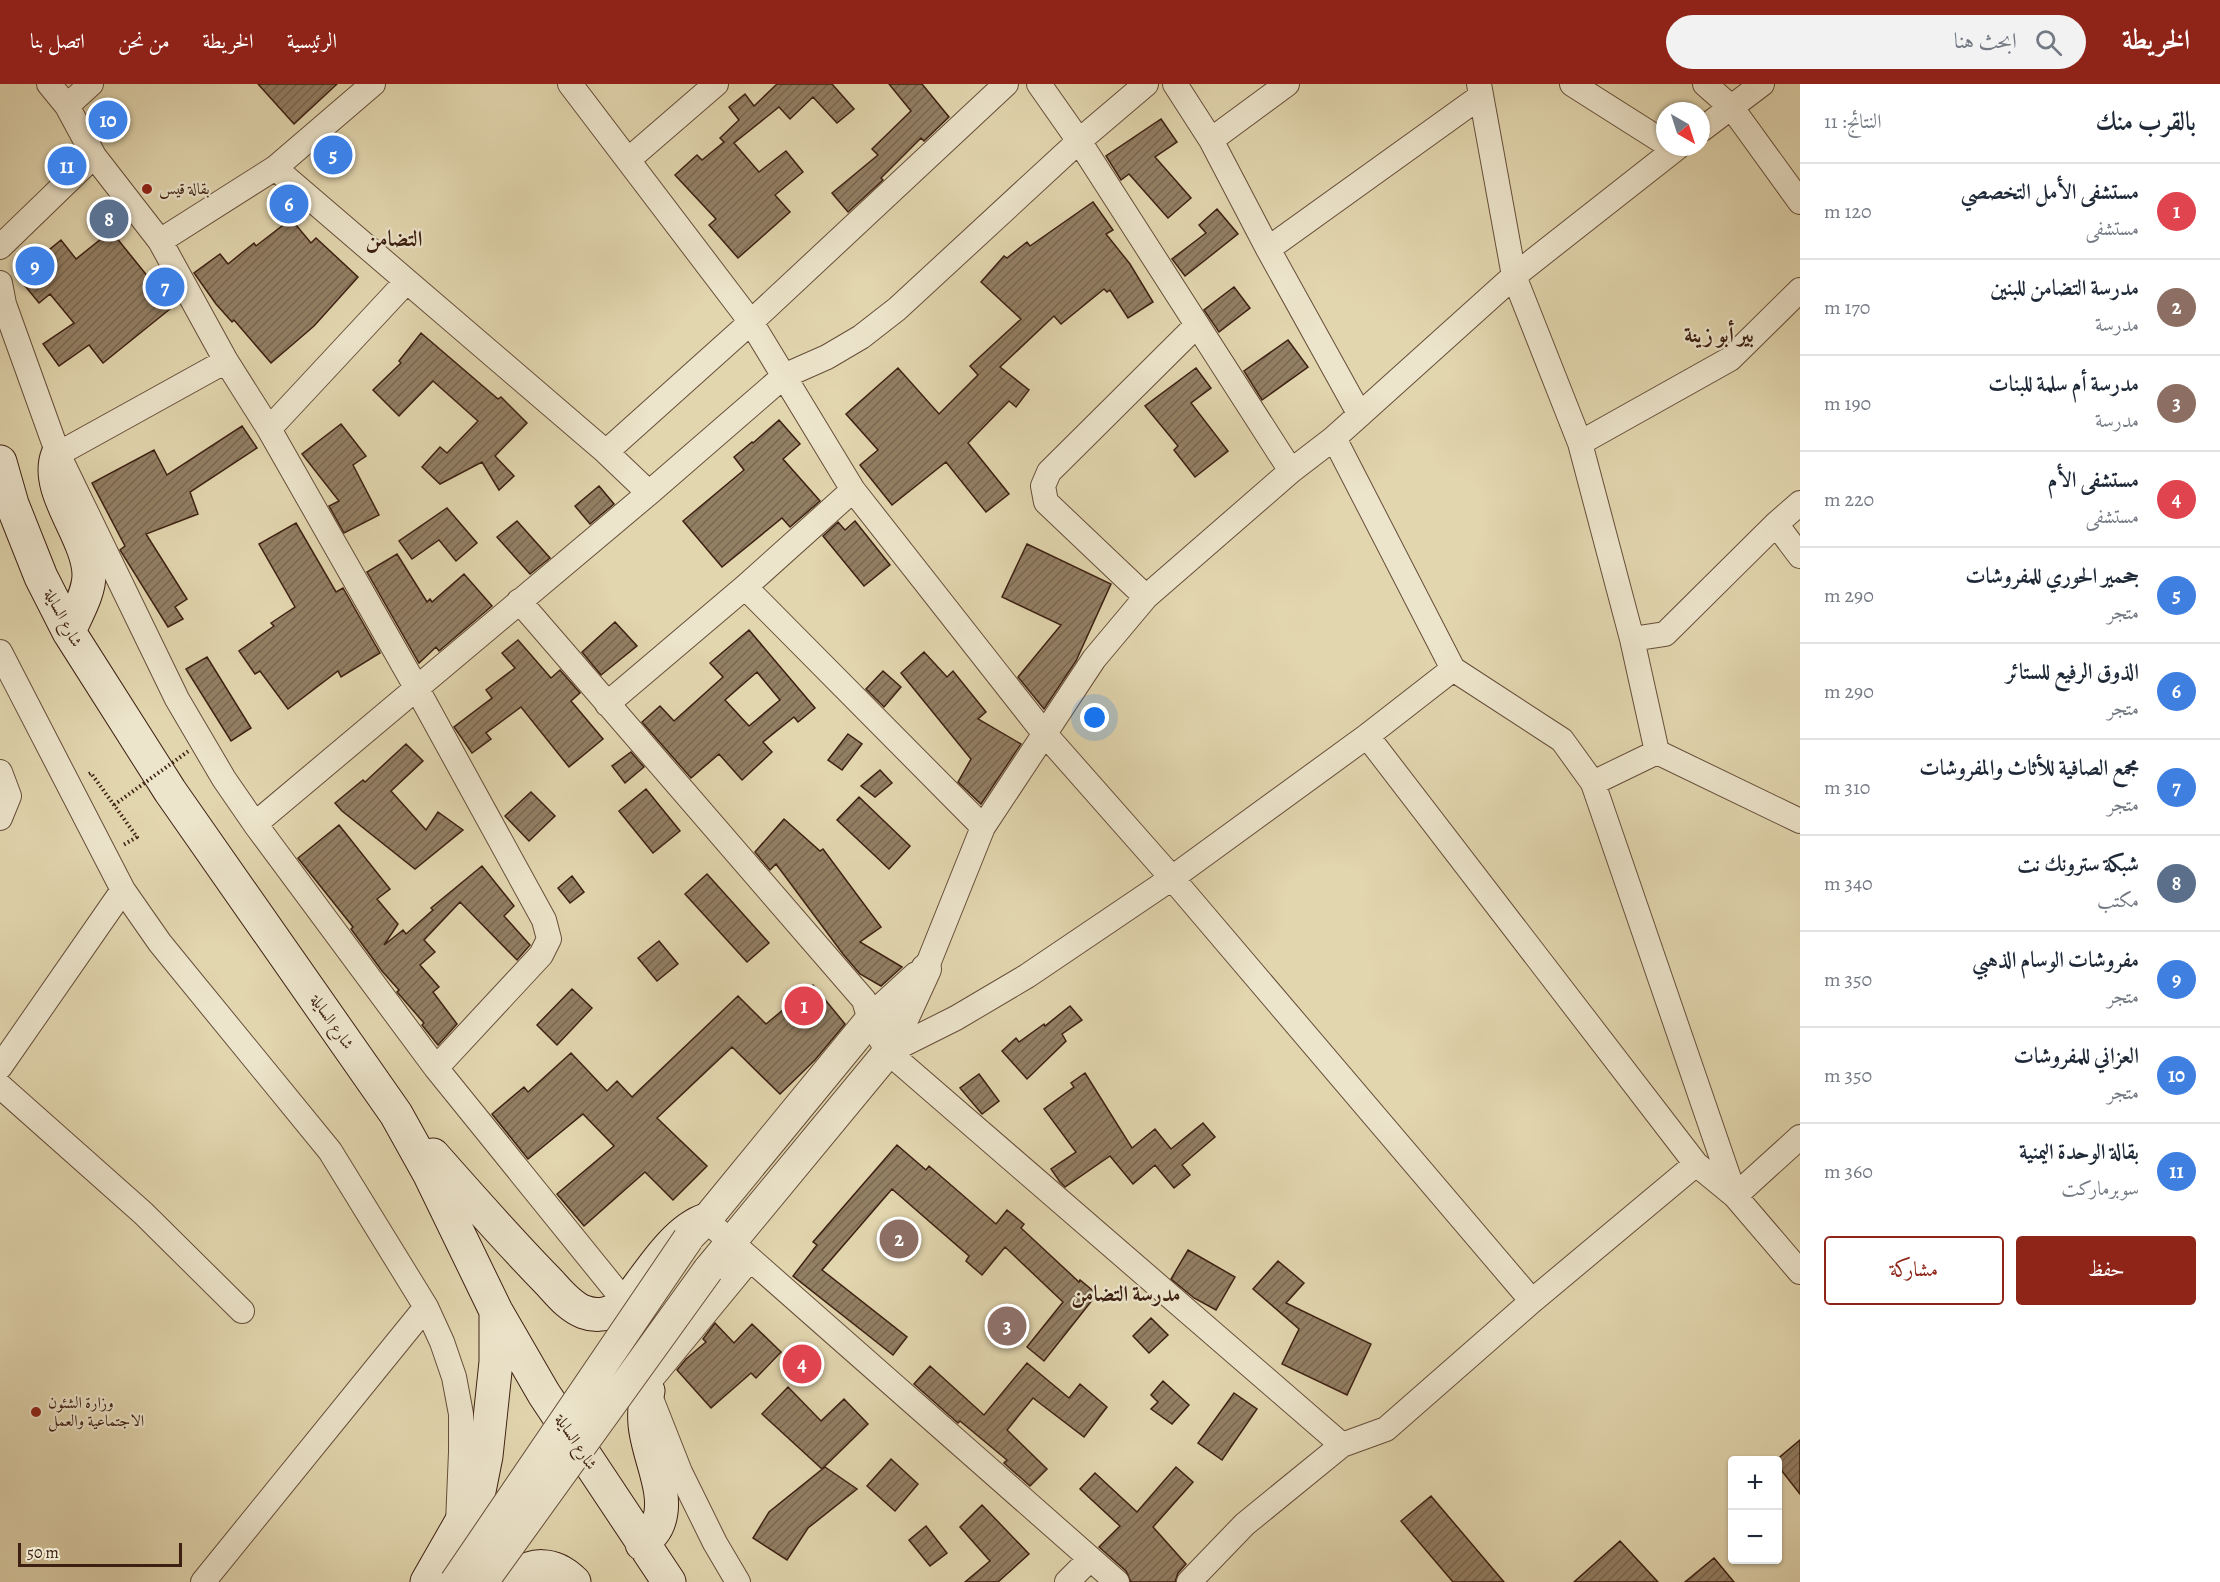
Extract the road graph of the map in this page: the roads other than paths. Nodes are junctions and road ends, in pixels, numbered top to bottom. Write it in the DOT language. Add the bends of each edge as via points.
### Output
graph roads {
  1 [pos="49,84"];
  2 [pos="91,84"];
  3 [pos="373,84"];
  4 [pos="570,84"];
  5 [pos="716,84"];
  6 [pos="1006,84"];
  7 [pos="1039,84"];
  8 [pos="1146,84"];
  9 [pos="1175,84"];
  10 [pos="1287,84"];
  11 [pos="1572,84"];
  12 [pos="1705,84"];
  13 [pos="1762,84"];
  14 [pos="1480,90"];
  15 [pos="67,106"];
  16 [pos="1732,108"];
  17 [pos="1710,124"];
  18 [pos="1656,137"];
  19 [pos="1211,140"];
  20 [pos="1079,141"];
  21 [pos="94,156"];
  22 [pos="1661,156"];
  23 [pos="628,160"];
  24 [pos="275,168"];
  25 [pos="1800,202"];
  26 [pos="160,240"];
  27 [pos="0,247"];
  28 [pos="1268,249"];
  29 [pos="1514,276"];
  30 [pos="406,282"];
  31 [pos="0,283"];
  32 [pos="1800,290"];
  33 [pos="751,322"];
  34 [pos="1197,325"];
  35 [pos="226,361"];
  36 [pos="784,376"];
  37 [pos="1360,415"];
  38 [pos="269,429"];
  39 [pos="1334,438"];
  40 [pos="1580,443"];
  41 [pos="606,452"];
  42 [pos="58,454"];
  43 [pos="0,462"];
  44 [pos="1290,471"];
  45 [pos="853,490"];
  46 [pos="649,493"];
  47 [pos="1800,502"];
  48 [pos="1776,524"];
  49 [pos="1800,555"];
  50 [pos="745,587"];
  51 [pos="1146,597"];
  52 [pos="519,601"];
  53 [pos="69,632"];
  54 [pos="1632,639"];
  55 [pos="0,651"];
  56 [pos="1453,669"];
  57 [pos="416,687"];
  58 [pos="607,704"];
  59 [pos="1044,733"];
  60 [pos="1367,736"];
  61 [pos="1658,752"];
  62 [pos="0,772"];
  63 [pos="1593,783"];
  64 [pos="0,818"];
  65 [pos="1800,820"];
  66 [pos="255,824"];
  67 [pos="983,826"];
  68 [pos="1172,878"];
  69 [pos="123,890"];
  70 [pos="926,969"];
  71 [pos="870,1020"];
  72 [pos="888,1052"];
  73 [pos="0,1067"];
  74 [pos="436,1068"];
  75 [pos="0,1086"];
  76 [pos="396,1114"];
  77 [pos="1800,1137"];
  78 [pos="1696,1164"];
  79 [pos="1735,1196"];
  80 [pos="697,1229"];
  81 [pos="740,1251"];
  82 [pos="1800,1272"];
  83 [pos="1532,1301"];
  84 [pos="627,1303"];
  85 [pos="426,1307"];
  86 [pos="243,1311"];
  87 [pos="496,1311"];
  88 [pos="648,1391"];
  89 [pos="1342,1445"];
  90 [pos="457,1532"];
  91 [pos="642,1544"];
  92 [pos="1090,1559"];
  93 [pos="534,1577"];
  94 [pos="203,1582"];
  95 [pos="428,1582"];
  96 [pos="455,1582"];
  97 [pos="483,1582"];
  98 [pos="574,1582"];
  99 [pos="669,1582"];
  100 [pos="738,1582"];
  101 [pos="1067,1582"];
  102 [pos="1117,1582"];
  103 [pos="1189,1582"];
  1 -- 15 [label="street"];
  2 -- 15 [label="street"];
  3 -- 24 [label="street"];
  4 -- 23 [label="street"];
  5 -- 23 [label="street"];
  6 -- 33 [label="street"];
  7 -- 20 [label="street"];
  8 -- 20 [label="street"];
  9 -- 19 [label="street"];
  10 -- 19 [label="street"];
  11 -- 18 [label="street"];
  12 -- 16 [label="street"];
  13 -- 16 [label="street"];
  14 -- 28 [label="street"];
  14 -- 29 [label="street"];
  15 -- 21 [label="street"];
  16 -- 17 [label="street"];
  16 -- 25 [label="street"];
  19 -- 28 [label="street"];
  20 -- 34 [label="street"];
  20 -- 36 [label="street" via="897,309 861,337"];
  21 -- 26 [label="street"];
  21 -- 27 [label="street"];
  22 -- 29 [label="street"];
  23 -- 33 [label="street"];
  24 -- 26 [label="street"];
  24 -- 30 [label="street"];
  26 -- 35 [label="street"];
  28 -- 37 [label="street"];
  29 -- 37 [label="street"];
  29 -- 40 [label="street"];
  30 -- 38 [label="street"];
  30 -- 41 [label="street"];
  31 -- 42 [label="street"];
  32 -- 40 [label="street" via="1730,359"];
  33 -- 36 [label="street"];
  33 -- 41 [label="street"];
  34 -- 44 [label="street"];
  34 -- 51 [label="street" via="1049,472 1043,486 1046,501"];
  35 -- 38 [label="street"];
  35 -- 42 [label="street"];
  36 -- 45 [label="street"];
  36 -- 46 [label="street"];
  37 -- 39 [label="street"];
  38 -- 57 [label="street"];
  39 -- 44 [label="street"];
  39 -- 56 [label="street"];
  40 -- 54 [label="street"];
  41 -- 46 [label="street"];
  42 -- 53 [label="main road" via="58,486 89,564 87,590"];
  42 -- 66 [label="street" via="177,699"];
  43 -- 53 [label="main road, شارع السايلة" via="37,567"];
  44 -- 51 [label="street"];
  45 -- 50 [label="street"];
  45 -- 59 [label="street"];
  46 -- 52 [label="street"];
  47 -- 48 [label="street"];
  48 -- 49 [label="street"];
  48 -- 54 [label="street" via="1665,634"];
  50 -- 58 [label="street"];
  50 -- 67 [label="street"];
  51 -- 59 [label="street" via="1094,659"];
  52 -- 57 [label="street"];
  52 -- 58 [label="street"];
  53 -- 76 [label="main road, شارع السايلة" via="170,790"];
  54 -- 61 [label="street"];
  55 -- 69 [label="street"];
  56 -- 60 [label="street"];
  56 -- 63 [label="street" via="1562,740"];
  57 -- 66 [label="street"];
  57 -- 74 [label="street" via="544,920 549,939 541,955"];
  58 -- 71 [label="street" via="864,1000"];
  59 -- 67 [label="street"];
  59 -- 68 [label="street"];
  60 -- 68 [label="street"];
  60 -- 78 [label="street"];
  61 -- 63 [label="street"];
  61 -- 65 [label="street"];
  62 -- 64 [label="street" via="9,796"];
  63 -- 79 [label="street"];
  66 -- 74 [label="street"];
  67 -- 70 [label="street"];
  68 -- 72 [label="street" via="1027,975 956,1018"];
  68 -- 83 [label="street"];
  69 -- 73 [label="street"];
  69 -- 85 [label="street" via="160,944 330,1151"];
  70 -- 71 [label="street"];
  70 -- 72 [label="street"];
  71 -- 72 [label="street"];
  71 -- 80 [label="street"];
  72 -- 81 [label="street"];
  72 -- 89 [label="street"];
  74 -- 84 [label="street"];
  75 -- 86 [label="street" via="142,1213"];
  76 -- 84 [label="main road" via="570,1304 592,1315 605,1315"];
  76 -- 87 [label="main road, شارع السايلة" via="430,1174"];
  77 -- 79 [label="street"];
  78 -- 79 [label="street"];
  78 -- 83 [label="street"];
  79 -- 82 [label="street"];
  80 -- 81 [label="street"];
  80 -- 84 [label="main road" via="688,1227 680,1235"];
  80 -- 96 [label="street, bridge"];
  81 -- 88 [label="street" via="652,1378"];
  81 -- 92 [label="street"];
  81 -- 97 [label="street, bridge" via="708,1270"];
  83 -- 89 [label="street" via="1386,1429"];
  85 -- 90 [label="street" via="454,1377 461,1414"];
  85 -- 94 [label="street"];
  87 -- 90 [label="main road" via="496,1362 483,1477"];
  87 -- 91 [label="main road, شارع السايلة" via="544,1394"];
  88 -- 91 [label="main road" via="645,1426 662,1510 659,1523"];
  88 -- 100 [label="street" via="680,1472"];
  89 -- 103 [label="street" via="1245,1524"];
  90 -- 95 [label="main road"];
  91 -- 99 [label="main road, شارع السايلة"];
  92 -- 101 [label="street"];
  92 -- 102 [label="street"];
  93 -- 98 [label="main road" via="549,1566"];
}
